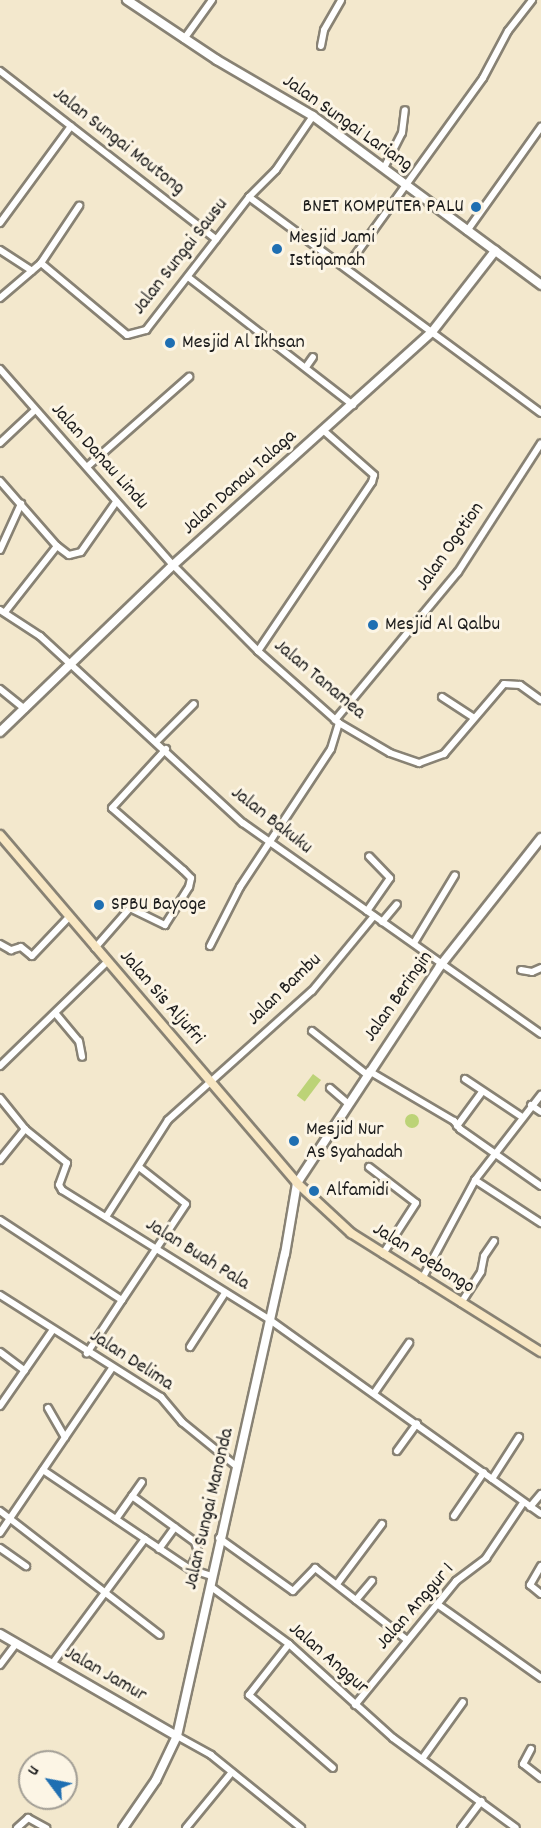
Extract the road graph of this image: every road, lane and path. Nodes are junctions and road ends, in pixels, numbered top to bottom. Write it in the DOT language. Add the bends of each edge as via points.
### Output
graph roads {
  1 [pos="127,0"];
  2 [pos="212,0"];
  3 [pos="341,0"];
  4 [pos="532,0"];
  5 [pos="184,39"];
  6 [pos="321,46"];
  7 [pos="0,71"];
  8 [pos="405,110"];
  9 [pos="313,116"];
  10 [pos="71,126"];
  11 [pos="541,127"];
  12 [pos="384,168"];
  13 [pos="405,185"];
  14 [pos="249,198"];
  15 [pos="79,206"];
  16 [pos="0,223"];
  17 [pos="467,231"];
  18 [pos="216,239"];
  19 [pos="0,250"];
  20 [pos="495,251"];
  21 [pos="41,263"];
  22 [pos="346,268"];
  23 [pos="32,271"];
  24 [pos="188,277"];
  25 [pos="541,285"];
  26 [pos="0,298"];
  27 [pos="432,332"];
  28 [pos="313,357"];
  29 [pos="306,367"];
  30 [pos="0,369"];
  31 [pos="189,377"];
  32 [pos="353,405"];
  33 [pos="34,410"];
  34 [pos="541,413"];
  35 [pos="323,430"];
  36 [pos="0,443"];
  37 [pos="541,443"];
  38 [pos="534,454"];
  39 [pos="541,459"];
  40 [pos="88,466"];
  41 [pos="0,481"];
  42 [pos="116,501"];
  43 [pos="21,504"];
  44 [pos="57,546"];
  45 [pos="0,550"];
  46 [pos="173,565"];
  47 [pos="2,611"];
  48 [pos="258,651"];
  49 [pos="72,664"];
  50 [pos="0,689"];
  51 [pos="442,697"];
  52 [pos="541,700"];
  53 [pos="194,704"];
  54 [pos="25,709"];
  55 [pos="473,717"];
  56 [pos="337,722"];
  57 [pos="0,732"];
  58 [pos="157,741"];
  59 [pos="166,749"];
  60 [pos="0,835"];
  61 [pos="541,838"];
  62 [pos="269,842"];
  63 [pos="369,856"];
  64 [pos="456,875"];
  65 [pos="397,904"];
  66 [pos="367,911"];
  67 [pos="374,916"];
  68 [pos="69,917"];
  69 [pos="382,922"];
  70 [pos="414,943"];
  71 [pos="0,944"];
  72 [pos="210,946"];
  73 [pos="95,948"];
  74 [pos="107,962"];
  75 [pos="440,966"];
  76 [pos="541,968"];
  77 [pos="521,970"];
  78 [pos="56,1014"];
  79 [pos="312,1031"];
  80 [pos="541,1034"];
  81 [pos="82,1057"];
  82 [pos="0,1065"];
  83 [pos="367,1072"];
  84 [pos="465,1079"];
  85 [pos="211,1082"];
  86 [pos="330,1088"];
  87 [pos="483,1092"];
  88 [pos="541,1095"];
  89 [pos="0,1098"];
  90 [pos="347,1103"];
  91 [pos="531,1105"];
  92 [pos="541,1112"];
  93 [pos="522,1117"];
  94 [pos="457,1126"];
  95 [pos="25,1129"];
  96 [pos="495,1154"];
  97 [pos="0,1160"];
  98 [pos="139,1167"];
  99 [pos="369,1167"];
  100 [pos="476,1180"];
  101 [pos="297,1183"];
  102 [pos="541,1186"];
  103 [pos="106,1217"];
  104 [pos="0,1220"];
  105 [pos="540,1221"];
  106 [pos="494,1241"];
  107 [pos="157,1250"];
  108 [pos="383,1254"];
  109 [pos="422,1279"];
  110 [pos="225,1293"];
  111 [pos="0,1295"];
  112 [pos="122,1300"];
  113 [pos="461,1303"];
  114 [pos="270,1320"];
  115 [pos="52,1331"];
  116 [pos="409,1342"];
  117 [pos="190,1347"];
  118 [pos="0,1352"];
  119 [pos="541,1352"];
  120 [pos="87,1353"];
  121 [pos="112,1368"];
  122 [pos="25,1371"];
  123 [pos="375,1392"];
  124 [pos="0,1406"];
  125 [pos="48,1408"];
  126 [pos="417,1423"];
  127 [pos="65,1437"];
  128 [pos="519,1437"];
  129 [pos="397,1451"];
  130 [pos="236,1466"];
  131 [pos="43,1470"];
  132 [pos="484,1472"];
  133 [pos="492,1479"];
  134 [pos="141,1482"];
  135 [pos="541,1494"];
  136 [pos="132,1496"];
  137 [pos="526,1505"];
  138 [pos="0,1511"];
  139 [pos="541,1514"];
  140 [pos="454,1516"];
  141 [pos="9,1518"];
  142 [pos="116,1519"];
  143 [pos="382,1524"];
  144 [pos="175,1527"];
  145 [pos="0,1533"];
  146 [pos="145,1539"];
  147 [pos="219,1539"];
  148 [pos="0,1548"];
  149 [pos="159,1549"];
  150 [pos="26,1566"];
  151 [pos="541,1566"];
  152 [pos="190,1569"];
  153 [pos="212,1576"];
  154 [pos="372,1581"];
  155 [pos="337,1584"];
  156 [pos="210,1586"];
  157 [pos="105,1594"];
  158 [pos="541,1594"];
  159 [pos="356,1600"];
  160 [pos="437,1604"];
  161 [pos="0,1634"];
  162 [pos="160,1635"];
  163 [pos="407,1640"];
  164 [pos="16,1644"];
  165 [pos="289,1644"];
  166 [pos="52,1664"];
  167 [pos="0,1665"];
  168 [pos="541,1678"];
  169 [pos="463,1702"];
  170 [pos="355,1705"];
  171 [pos="177,1736"];
  172 [pos="531,1749"];
  173 [pos="422,1759"];
  174 [pos="333,1768"];
  175 [pos="232,1772"];
  176 [pos="541,1778"];
  177 [pos="481,1801"];
  178 [pos="296,1827"];
  179 [pos="17,1828"];
  180 [pos="46,1828"];
  181 [pos="123,1828"];
  182 [pos="186,1828"];
  183 [pos="461,1828"];
  184 [pos="516,1828"];
  1 -- 5 [label="street, Jalan Sungai Lariang"];
  2 -- 5 [label="street"];
  3 -- 6 [label="street" via="324,30"];
  4 -- 13 [label="street" via="508,31 483,78"];
  5 -- 9 [label="street, Jalan Sungai Lariang"];
  7 -- 10 [label="street, Jalan Sungai Moutong"];
  8 -- 12 [label="street" via="402,133"];
  9 -- 12 [label="street, Jalan Sungai Lariang"];
  9 -- 14 [label="street, Jalan Sungai Sausu" via="276,171"];
  10 -- 16 [label="street"];
  10 -- 18 [label="street, Jalan Sungai Moutong"];
  11 -- 17 [label="street"];
  12 -- 13 [label="street, Jalan Sungai Lariang"];
  13 -- 17 [label="street, Jalan Sungai Lariang"];
  13 -- 22 [label="street"];
  14 -- 18 [label="street, Jalan Sungai Sausu"];
  14 -- 22 [label="street"];
  15 -- 21 [label="street"];
  17 -- 20 [label="street, Jalan Sungai Lariang"];
  18 -- 24 [label="street, Jalan Sungai Sausu"];
  19 -- 23 [label="street"];
  20 -- 25 [label="street, Jalan Sungai Lariang"];
  20 -- 27 [label="street, Jalan Danau Talaga"];
  21 -- 23 [label="street"];
  21 -- 24 [label="street, Jalan Sungai Sausu" via="127,335 146,330"];
  22 -- 27 [label="street"];
  23 -- 26 [label="street"];
  24 -- 29 [label="street"];
  27 -- 32 [label="street, Jalan Danau Talaga"];
  27 -- 34 [label="street"];
  28 -- 29 [label="street"];
  29 -- 32 [label="street"];
  30 -- 33 [label="street, Jalan Danau Lindu"];
  31 -- 40 [label="street"];
  32 -- 35 [label="street, Jalan Danau Talaga"];
  33 -- 36 [label="street"];
  33 -- 40 [label="street, Jalan Danau Lindu"];
  35 -- 46 [label="street, Jalan Danau Talaga"];
  35 -- 48 [label="street" via="374,476"];
  37 -- 38 [label="street, Jalan Ogotion"];
  38 -- 39 [label="street"];
  38 -- 56 [label="street, Jalan Ogotion" via="458,572"];
  40 -- 42 [label="street, Jalan Danau Lindu"];
  41 -- 43 [label="street"];
  42 -- 44 [label="street" via="81,552 69,555"];
  42 -- 46 [label="street, Jalan Danau Lindu"];
  43 -- 44 [label="street"];
  43 -- 45 [label="street"];
  44 -- 47 [label="street"];
  46 -- 48 [label="street, Jalan Tanamea"];
  46 -- 49 [label="street, Jalan Danau Talaga"];
  47 -- 49 [label="street, Jalan Bakuku"];
  48 -- 56 [label="street, Jalan Tanamea"];
  49 -- 54 [label="street, Jalan Danau Talaga"];
  49 -- 58 [label="street, Jalan Bakuku"];
  50 -- 54 [label="street"];
  51 -- 55 [label="street"];
  52 -- 55 [label="street, Jalan Tanamea" via="520,685 504,684"];
  53 -- 58 [label="street"];
  54 -- 57 [label="street, Jalan Danau Talaga"];
  55 -- 56 [label="street, Jalan Tanamea" via="444,754 418,763 390,753"];
  56 -- 62 [label="street" via="331,749"];
  58 -- 59 [label="street, Jalan Bakuku"];
  59 -- 62 [label="street, Jalan Bakuku" via="224,807"];
  59 -- 73 [label="street" via="112,808 191,878 189,887 165,925 130,908"];
  60 -- 68 [label="main road, Jalan Sis Aljufri"];
  61 -- 75 [label="street, Jalan Beringin"];
  62 -- 66 [label="street, Jalan Bakuku"];
  62 -- 72 [label="street" via="234,896 220,934"];
  63 -- 66 [label="street" via="390,878"];
  64 -- 70 [label="street"];
  65 -- 69 [label="street"];
  66 -- 67 [label="street, Jalan Bakuku"];
  67 -- 69 [label="street, Jalan Bakuku"];
  67 -- 85 [label="street, Jalan Bambu" via="312,991"];
  68 -- 71 [label="street" via="32,956 21,947 11,950"];
  68 -- 73 [label="main road, Jalan Sis Aljufri"];
  69 -- 70 [label="street, Jalan Bakuku"];
  70 -- 75 [label="street, Jalan Bakuku"];
  73 -- 74 [label="main road, Jalan Sis Aljufri"];
  74 -- 78 [label="street"];
  74 -- 85 [label="main road, Jalan Sis Aljufri"];
  75 -- 80 [label="street, Jalan Bakuku"];
  75 -- 83 [label="street, Jalan Beringin"];
  76 -- 77 [label="street" via="532,972"];
  78 -- 81 [label="street" via="79,1041"];
  78 -- 82 [label="street"];
  79 -- 83 [label="street"];
  83 -- 90 [label="street, Jalan Beringin"];
  83 -- 94 [label="street"];
  84 -- 87 [label="street"];
  85 -- 98 [label="street, Jalan Bambu" via="174,1114"];
  85 -- 101 [label="main road, Jalan Sis Aljufri"];
  86 -- 90 [label="street"];
  87 -- 93 [label="street"];
  87 -- 94 [label="street"];
  88 -- 91 [label="street"];
  89 -- 95 [label="street, Jalan Buah Pala"];
  90 -- 101 [label="street, Jalan Beringin"];
  91 -- 92 [label="street"];
  91 -- 93 [label="street"];
  93 -- 96 [label="street"];
  94 -- 96 [label="street"];
  95 -- 97 [label="street"];
  95 -- 103 [label="street, Jalan Buah Pala" via="67,1163 60,1189"];
  96 -- 100 [label="street"];
  96 -- 102 [label="street"];
  98 -- 103 [label="street"];
  98 -- 107 [label="street" via="186,1202"];
  99 -- 108 [label="street" via="416,1203"];
  100 -- 105 [label="street"];
  100 -- 109 [label="street"];
  101 -- 108 [label="main road, Jalan Poebongo" via="346,1229"];
  101 -- 114 [label="street, Jalan Sungai Manonda"];
  103 -- 107 [label="street, Jalan Buah Pala"];
  104 -- 112 [label="street"];
  106 -- 113 [label="street" via="484,1256 476,1283"];
  107 -- 110 [label="street, Jalan Buah Pala"];
  107 -- 112 [label="street"];
  108 -- 109 [label="main road, Jalan Poebongo"];
  109 -- 113 [label="main road, Jalan Poebongo"];
  110 -- 114 [label="street, Jalan Buah Pala"];
  110 -- 117 [label="street"];
  111 -- 115 [label="street, Jalan Delima"];
  112 -- 120 [label="street"];
  113 -- 119 [label="main road, Jalan Poebongo"];
  114 -- 123 [label="street, Jalan Buah Pala"];
  114 -- 130 [label="street, Jalan Sungai Manonda"];
  115 -- 120 [label="street, Jalan Delima"];
  115 -- 122 [label="street"];
  116 -- 123 [label="street"];
  118 -- 122 [label="street"];
  120 -- 121 [label="street, Jalan Delima"];
  121 -- 127 [label="street"];
  121 -- 130 [label="street, Jalan Delima" via="165,1400 182,1422"];
  122 -- 124 [label="street"];
  123 -- 126 [label="street, Jalan Buah Pala"];
  125 -- 127 [label="street"];
  126 -- 129 [label="street"];
  126 -- 132 [label="street, Jalan Buah Pala"];
  127 -- 131 [label="street"];
  128 -- 133 [label="street"];
  130 -- 147 [label="street, Jalan Sungai Manonda"];
  131 -- 141 [label="street"];
  131 -- 142 [label="street"];
  132 -- 133 [label="street, Jalan Buah Pala"];
  132 -- 140 [label="street"];
  133 -- 137 [label="street, Jalan Buah Pala"];
  134 -- 136 [label="street"];
  135 -- 137 [label="street, Jalan Anggur 1"];
  136 -- 142 [label="street"];
  136 -- 144 [label="street"];
  137 -- 139 [label="street, Jalan Buah Pala"];
  137 -- 160 [label="street, Jalan Anggur 1" via="486,1558 460,1577"];
  138 -- 141 [label="street"];
  141 -- 145 [label="street"];
  141 -- 157 [label="street"];
  142 -- 146 [label="street"];
  143 -- 155 [label="street"];
  144 -- 149 [label="street"];
  144 -- 152 [label="street" via="198,1549"];
  146 -- 149 [label="street"];
  146 -- 157 [label="street"];
  147 -- 153 [label="street, Jalan Sungai Manonda"];
  147 -- 155 [label="street" via="293,1591 314,1568"];
  148 -- 150 [label="street"];
  149 -- 152 [label="street"];
  151 -- 158 [label="street" via="530,1584"];
  152 -- 153 [label="street"];
  153 -- 156 [label="street, Jalan Sungai Manonda"];
  154 -- 159 [label="street"];
  155 -- 159 [label="street"];
  156 -- 165 [label="street, Jalan Anggur"];
  156 -- 171 [label="street, Jalan Sungai Manonda"];
  157 -- 162 [label="street"];
  157 -- 166 [label="street"];
  159 -- 163 [label="street"];
  160 -- 163 [label="street, Jalan Anggur 1"];
  160 -- 168 [label="street"];
  161 -- 164 [label="street, Jalan Jamur"];
  163 -- 170 [label="street, Jalan Anggur 1"];
  164 -- 166 [label="street, Jalan Jamur"];
  164 -- 167 [label="street"];
  165 -- 170 [label="street, Jalan Anggur"];
  165 -- 174 [label="street" via="249,1695"];
  166 -- 171 [label="street, Jalan Jamur"];
  169 -- 173 [label="street"];
  170 -- 173 [label="street, Jalan Anggur"];
  171 -- 175 [label="street"];
  171 -- 181 [label="street, Jalan Sungai Manonda" via="156,1780"];
  172 -- 176 [label="street" via="523,1764"];
  173 -- 177 [label="street, Jalan Anggur"];
  175 -- 178 [label="street"];
  175 -- 182 [label="street"];
  177 -- 183 [label="street"];
  177 -- 184 [label="street, Jalan Anggur"];
  179 -- 180 [label="street" via="28,1818"];
}
